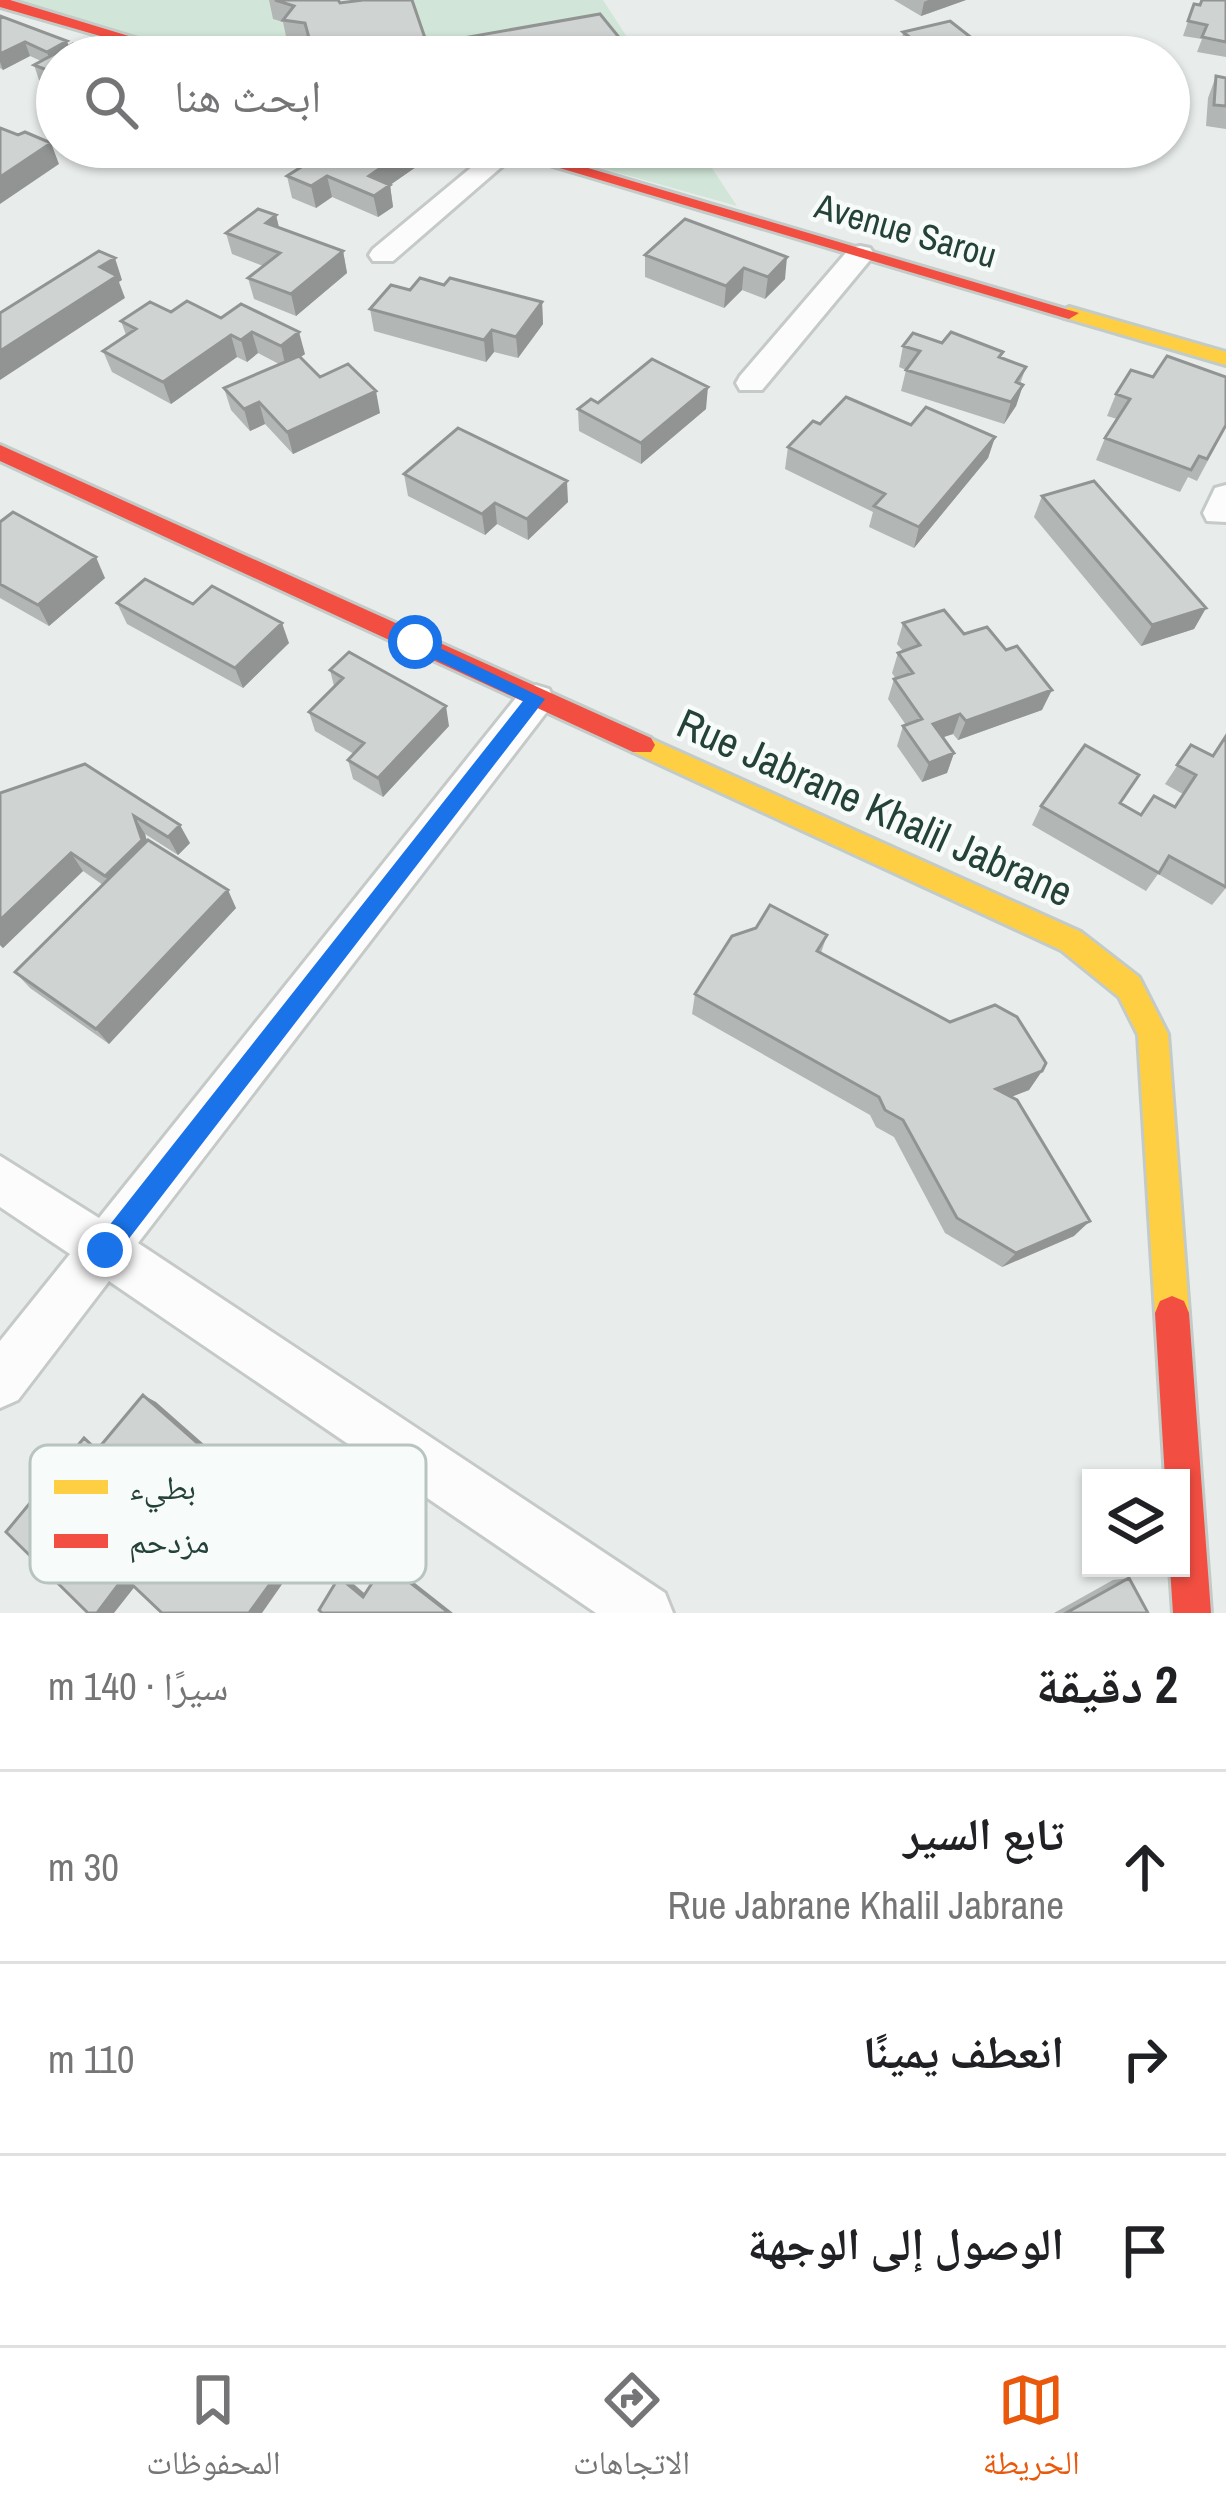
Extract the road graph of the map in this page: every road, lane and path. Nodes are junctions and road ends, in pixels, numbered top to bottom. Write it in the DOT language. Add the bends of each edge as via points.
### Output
graph roads {
  1 [pos="0,2"];
  2 [pos="117,36"];
  3 [pos="480,168"];
  4 [pos="570,168"];
  5 [pos="860,254"];
  6 [pos="382,255"];
  7 [pos="1226,359"];
  8 [pos="751,383"];
  9 [pos="0,452"];
  10 [pos="536,699"];
  11 [pos="0,1179"];
  12 [pos="105,1250"];
  13 [pos="0,1382"];
  14 [pos="395,1445"];
  15 [pos="426,1466"];
  16 [pos="645,1613"];
  17 [pos="1192,1613"];
  1 -- 2 [label="street"];
  3 -- 6 [label="street"];
  4 -- 5 [label="street, Avenue Sarou"];
  5 -- 7 [label="street, Avenue Sarou"];
  5 -- 8 [label="street"];
  9 -- 10 [label="street, Rue Jabrane Khalil Jabrane"];
  10 -- 12 [label="street"];
  10 -- 17 [label="street, Rue Jabrane Khalil Jabrane" via="1040,927 1104,961 1134,990 1153,1034"];
  11 -- 12 [label="street"];
  12 -- 13 [label="street"];
  12 -- 14 [label="street"];
  15 -- 16 [label="street"];
}
